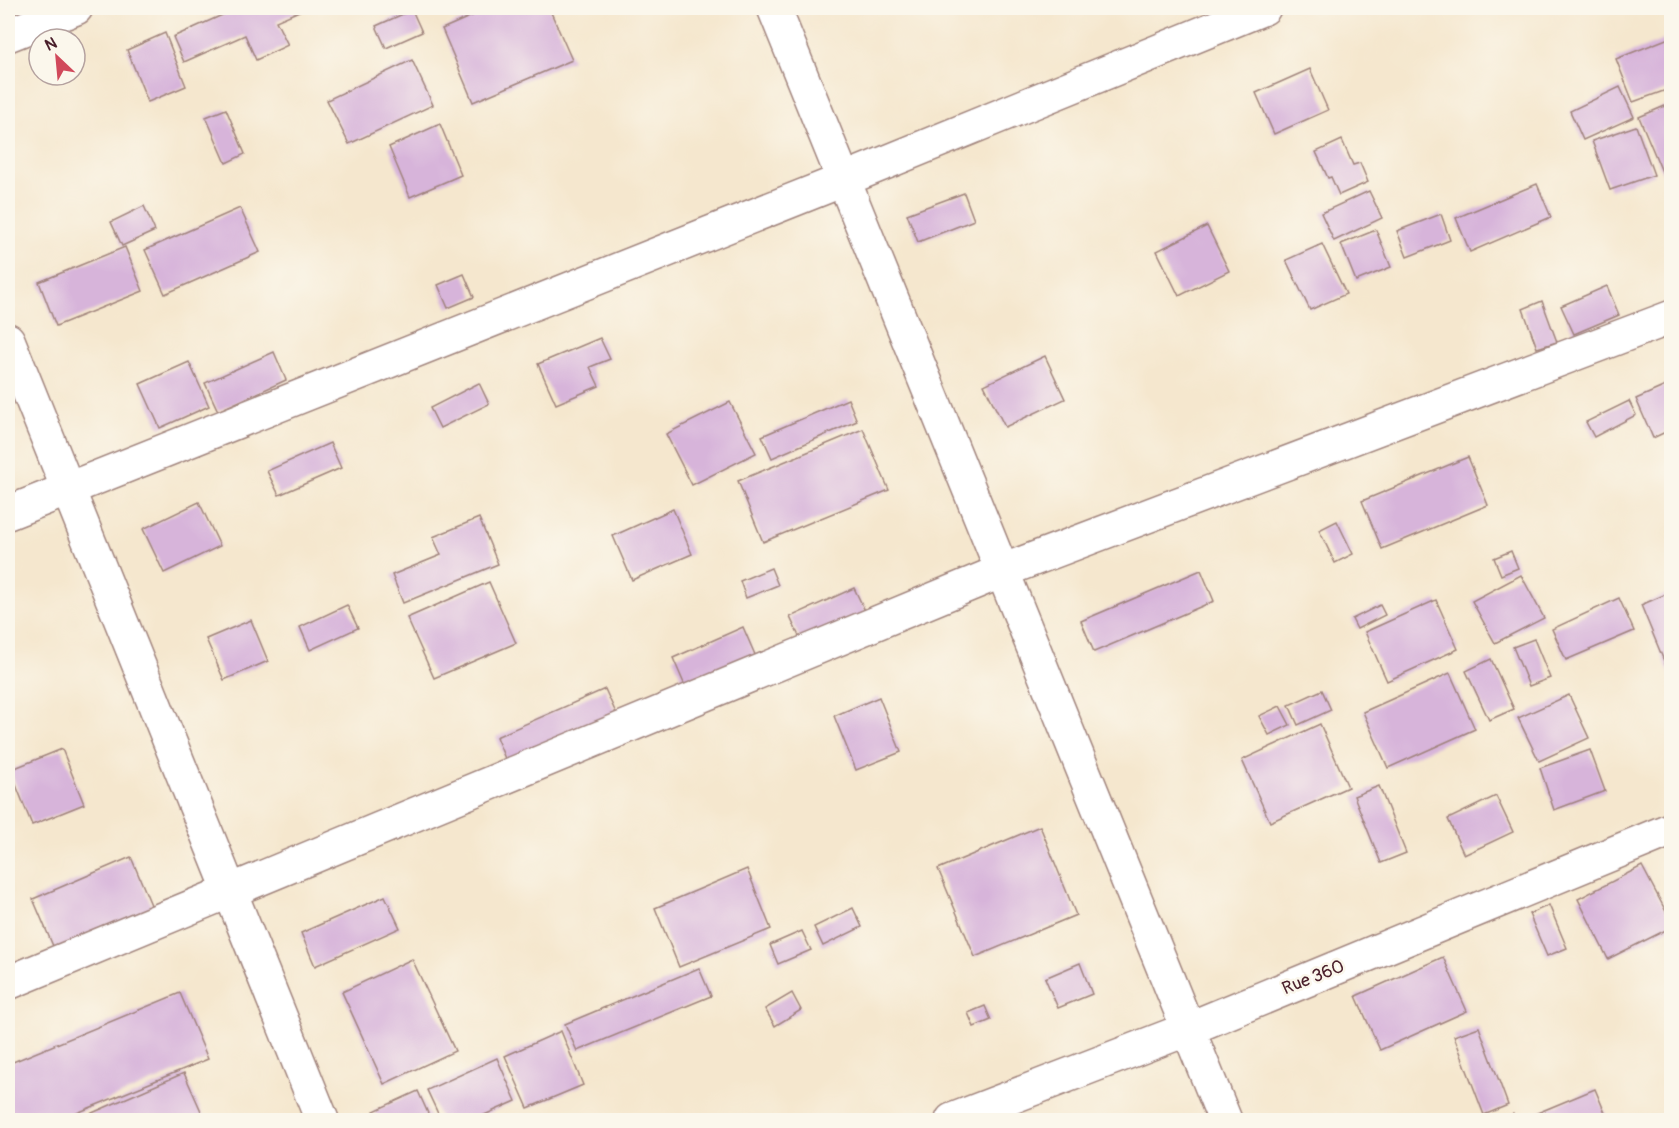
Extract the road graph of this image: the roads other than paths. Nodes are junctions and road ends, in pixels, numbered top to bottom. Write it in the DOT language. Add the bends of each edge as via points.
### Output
graph roads {
  1 [pos="76,8"];
  2 [pos="774,8"];
  3 [pos="1264,8"];
  4 [pos="8,35"];
  5 [pos="843,180"];
  6 [pos="1671,317"];
  7 [pos="8,340"];
  8 [pos="67,489"];
  9 [pos="8,513"];
  10 [pos="1002,571"];
  11 [pos="1671,829"];
  12 [pos="230,891"];
  13 [pos="8,983"];
  14 [pos="1188,1029"];
  15 [pos="322,1120"];
  16 [pos="952,1120"];
  17 [pos="1225,1120"];
  1 -- 4 [label="street"];
  2 -- 5 [label="street"];
  3 -- 5 [label="street"];
  5 -- 8 [label="street"];
  5 -- 10 [label="street"];
  6 -- 10 [label="street"];
  7 -- 8 [label="street"];
  8 -- 9 [label="street"];
  8 -- 12 [label="street"];
  10 -- 12 [label="street"];
  10 -- 14 [label="street"];
  11 -- 14 [label="street, Rue 360"];
  12 -- 13 [label="street"];
  12 -- 15 [label="street"];
  14 -- 16 [label="street, Rue 360"];
  14 -- 17 [label="street"];
}
